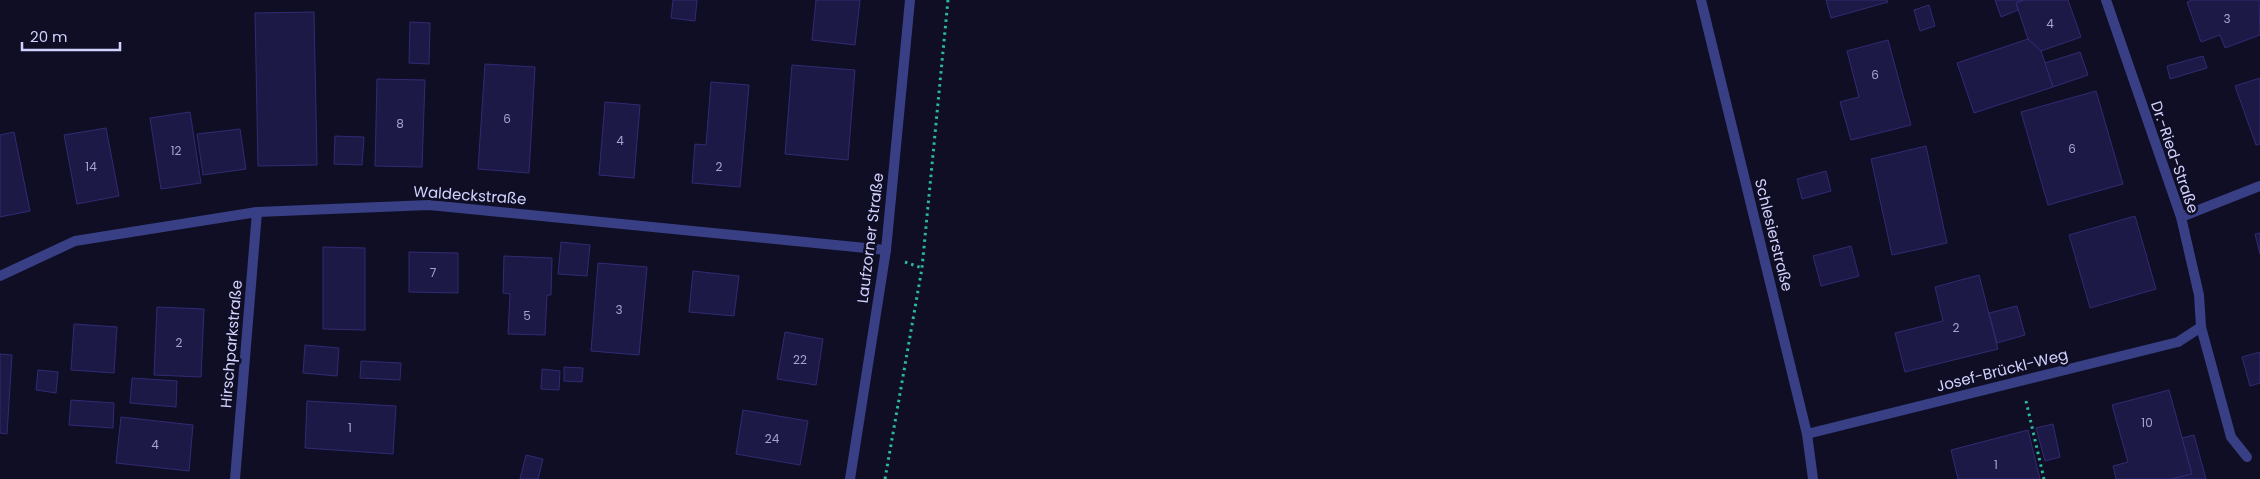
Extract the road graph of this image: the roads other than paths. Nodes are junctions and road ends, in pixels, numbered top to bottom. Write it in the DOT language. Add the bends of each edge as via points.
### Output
graph roads {
  1 [pos="910,0"];
  2 [pos="1701,0"];
  3 [pos="2106,0"];
  4 [pos="2260,186"];
  5 [pos="257,212"];
  6 [pos="2181,217"];
  7 [pos="886,250"];
  8 [pos="0,276"];
  9 [pos="2200,327"];
  10 [pos="1807,434"];
  11 [pos="2247,457"];
  12 [pos="235,479"];
  13 [pos="850,479"];
  14 [pos="1813,479"];
  1 -- 7 [label="street, Laufzorner Straße"];
  2 -- 10 [label="street, Schlesierstraße"];
  3 -- 6 [label="street, Dr.-Ried-Straße"];
  4 -- 6 [label="street"];
  5 -- 7 [label="street, Waldeckstraße" via="429,205"];
  5 -- 8 [label="street, Waldeckstraße" via="76,241"];
  5 -- 12 [label="street, Hirschparkstraße"];
  6 -- 9 [label="street, Dr.-Ried-Straße" via="2199,294"];
  7 -- 13 [label="street, Laufzorner Straße"];
  9 -- 10 [label="street, Josef-Brückl-Weg" via="2178,342"];
  9 -- 11 [label="street, Dr.-Ried-Straße" via="2231,437"];
  10 -- 14 [label="street, Schlesierstraße"];
}
